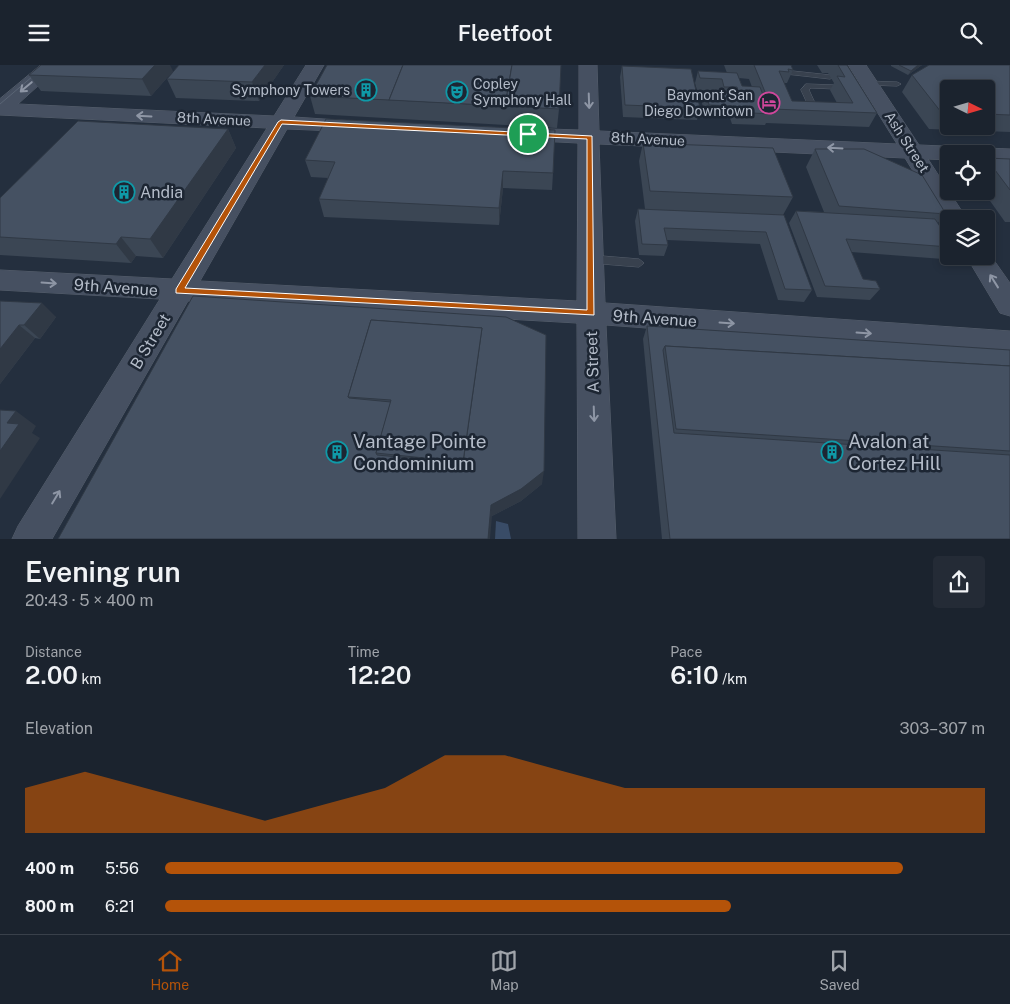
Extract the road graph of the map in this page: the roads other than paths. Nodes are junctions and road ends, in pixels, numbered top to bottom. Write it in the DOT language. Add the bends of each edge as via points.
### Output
graph roads {
  1 [pos="52,65"];
  2 [pos="315,65"];
  3 [pos="588,65"];
  4 [pos="776,71"];
  5 [pos="814,76"];
  6 [pos="830,77"];
  7 [pos="864,80"];
  8 [pos="897,84"];
  9 [pos="820,86"];
  10 [pos="836,87"];
  11 [pos="811,103"];
  12 [pos="0,109"];
  13 [pos="285,115"];
  14 [pos="380,127"];
  15 [pos="500,133"];
  16 [pos="590,137"];
  17 [pos="913,151"];
  18 [pos="940,152"];
  19 [pos="995,155"];
  20 [pos="1010,156"];
  21 [pos="950,210"];
  22 [pos="590,259"];
  23 [pos="639,263"];
  24 [pos="985,265"];
  25 [pos="0,280"];
  26 [pos="179,291"];
  27 [pos="1010,305"];
  28 [pos="591,313"];
  29 [pos="1010,343"];
  30 [pos="31,539"];
  31 [pos="597,539"];
  1 -- 12 [label="street, one-way"];
  2 -- 13 [label="street, B Street"];
  3 -- 16 [label="street, A Street, one-way"];
  4 -- 5 [label="lane"];
  5 -- 6 [label="lane"];
  5 -- 9 [label="lane"];
  7 -- 8 [label="lane"];
  7 -- 17 [label="street, Ash Street"];
  9 -- 10 [label="lane"];
  9 -- 11 [label="lane" via="809,86 805,90"];
  13 -- 12 [label="street, 8th Avenue, one-way"];
  13 -- 14 [label="street, 8th Avenue"];
  13 -- 26 [label="street, B Street"];
  15 -- 16 [label="street, 8th Avenue"];
  17 -- 16 [label="street, 8th Avenue, one-way"];
  16 -- 22 [label="street, A Street"];
  17 -- 18 [label="street, 8th Avenue"];
  17 -- 21 [label="street, Ash Street"];
  19 -- 20 [label="street"];
  22 -- 23 [label="lane"];
  22 -- 28 [label="street, A Street"];
  27 -- 24 [label="street, one-way"];
  25 -- 26 [label="street, 9th Avenue, one-way"];
  26 -- 28 [label="street, 9th Avenue"];
  30 -- 26 [label="street, B Street, one-way"];
  28 -- 29 [label="street, 9th Avenue, one-way"];
  28 -- 31 [label="street, A Street, one-way"];
}
